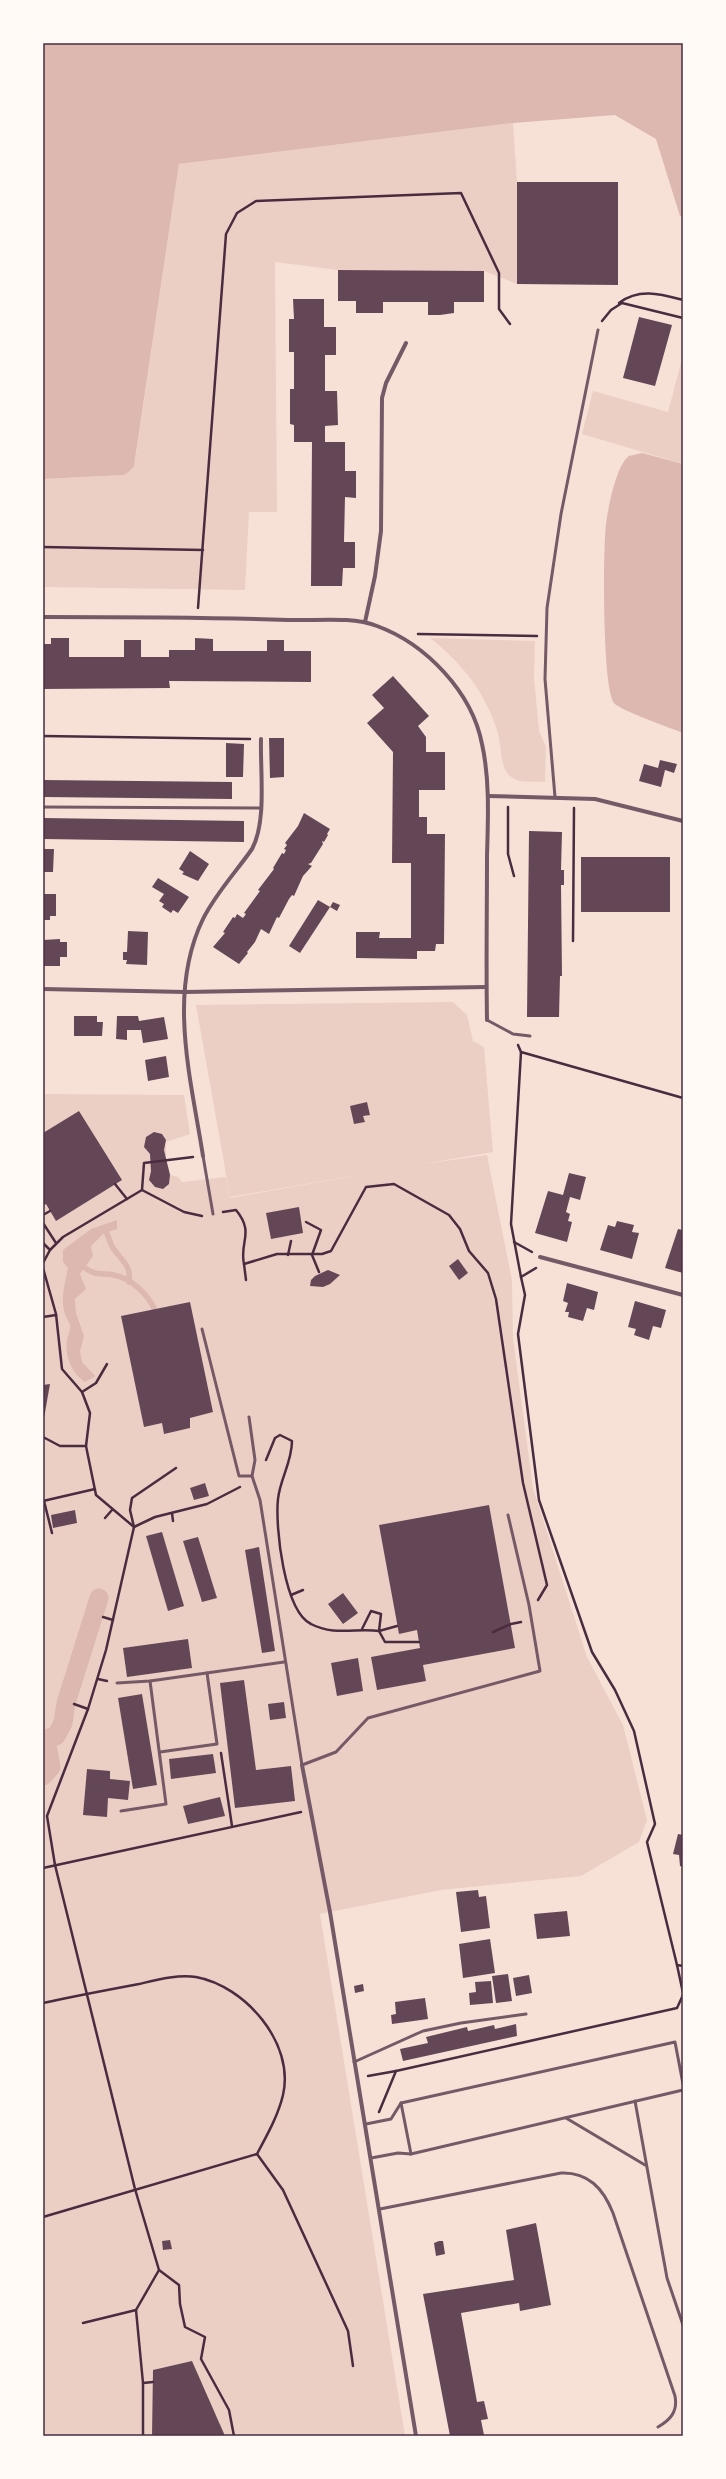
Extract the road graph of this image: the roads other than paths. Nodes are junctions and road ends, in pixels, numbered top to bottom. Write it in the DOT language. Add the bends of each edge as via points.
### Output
graph roads {
  1 [pos="598,330"];
  2 [pos="406,344"];
  3 [pos="43,617"];
  4 [pos="365,622"];
  5 [pos="261,739"];
  6 [pos="488,796"];
  7 [pos="555,797"];
  8 [pos="43,807"];
  9 [pos="260,808"];
  10 [pos="683,821"];
  11 [pos="486,987"];
  12 [pos="43,990"];
  13 [pos="185,992"];
  14 [pos="487,1020"];
  15 [pos="530,1036"];
  16 [pos="203,1156"];
  17 [pos="212,1214"];
  18 [pos="540,1257"];
  19 [pos="683,1296"];
  20 [pos="202,1329"];
  21 [pos="249,1417"];
  22 [pos="252,1476"];
  23 [pos="508,1515"];
  24 [pos="284,1662"];
  25 [pos="207,1673"];
  26 [pos="150,1681"];
  27 [pos="117,1683"];
  28 [pos="160,1752"];
  29 [pos="302,1765"];
  30 [pos="121,1811"];
  31 [pos="526,2014"];
  32 [pos="354,2062"];
  33 [pos="683,2084"];
  34 [pos="683,2090"];
  35 [pos="635,2101"];
  36 [pos="401,2103"];
  37 [pos="566,2118"];
  38 [pos="366,2124"];
  39 [pos="410,2154"];
  40 [pos="371,2158"];
  41 [pos="646,2166"];
  42 [pos="380,2209"];
  43 [pos="683,2325"];
  44 [pos="658,2427"];
  45 [pos="416,2436"];
  1 -- 7 [label="lane" via="554,558 545,637 545,679"];
  2 -- 4 [label="street" via="386,383 382,398 381,531"];
  3 -- 4 [label="street" via="198,617"];
  4 -- 6 [label="street" via="414,646 437,665 466,703 482,741"];
  5 -- 9 [label="street"];
  6 -- 7 [label="street"];
  6 -- 11 [label="street"];
  7 -- 10 [label="street" via="609,802"];
  8 -- 9 [label="lane"];
  9 -- 13 [label="street" via="258,833 254,845 199,927 189,958"];
  11 -- 13 [label="street"];
  11 -- 14 [label="street"];
  12 -- 13 [label="street"];
  13 -- 16 [label="street" via="183,1019"];
  14 -- 15 [label="lane" via="513,1034"];
  16 -- 17 [label="lane"];
  18 -- 19 [label="street"];
  20 -- 22 [label="lane" via="239,1476"];
  21 -- 22 [label="lane" via="255,1460"];
  22 -- 24 [label="lane" via="260,1500"];
  23 -- 29 [label="lane" via="529,1605 540,1671 368,1718 336,1752"];
  24 -- 25 [label="lane"];
  24 -- 29 [label="lane"];
  25 -- 26 [label="lane"];
  25 -- 28 [label="lane" via="217,1744"];
  26 -- 27 [label="lane"];
  26 -- 28 [label="lane"];
  28 -- 30 [label="lane" via="166,1804"];
  29 -- 32 [label="street" via="330,1912"];
  31 -- 32 [label="lane" via="423,2031"];
  32 -- 38 [label="street"];
  33 -- 36 [label="lane" via="675,2042"];
  34 -- 35 [label="lane"];
  35 -- 37 [label="lane"];
  35 -- 41 [label="lane"];
  36 -- 38 [label="lane" via="391,2119"];
  36 -- 39 [label="lane"];
  37 -- 39 [label="lane"];
  37 -- 41 [label="lane"];
  38 -- 40 [label="street"];
  39 -- 40 [label="lane" via="398,2153"];
  40 -- 42 [label="street"];
  41 -- 43 [label="lane" via="667,2278"];
  42 -- 44 [label="lane" via="561,2173 576,2173 589,2179 599,2189 613,2213 675,2396 676,2405 672,2416"];
  42 -- 45 [label="street"];
}
